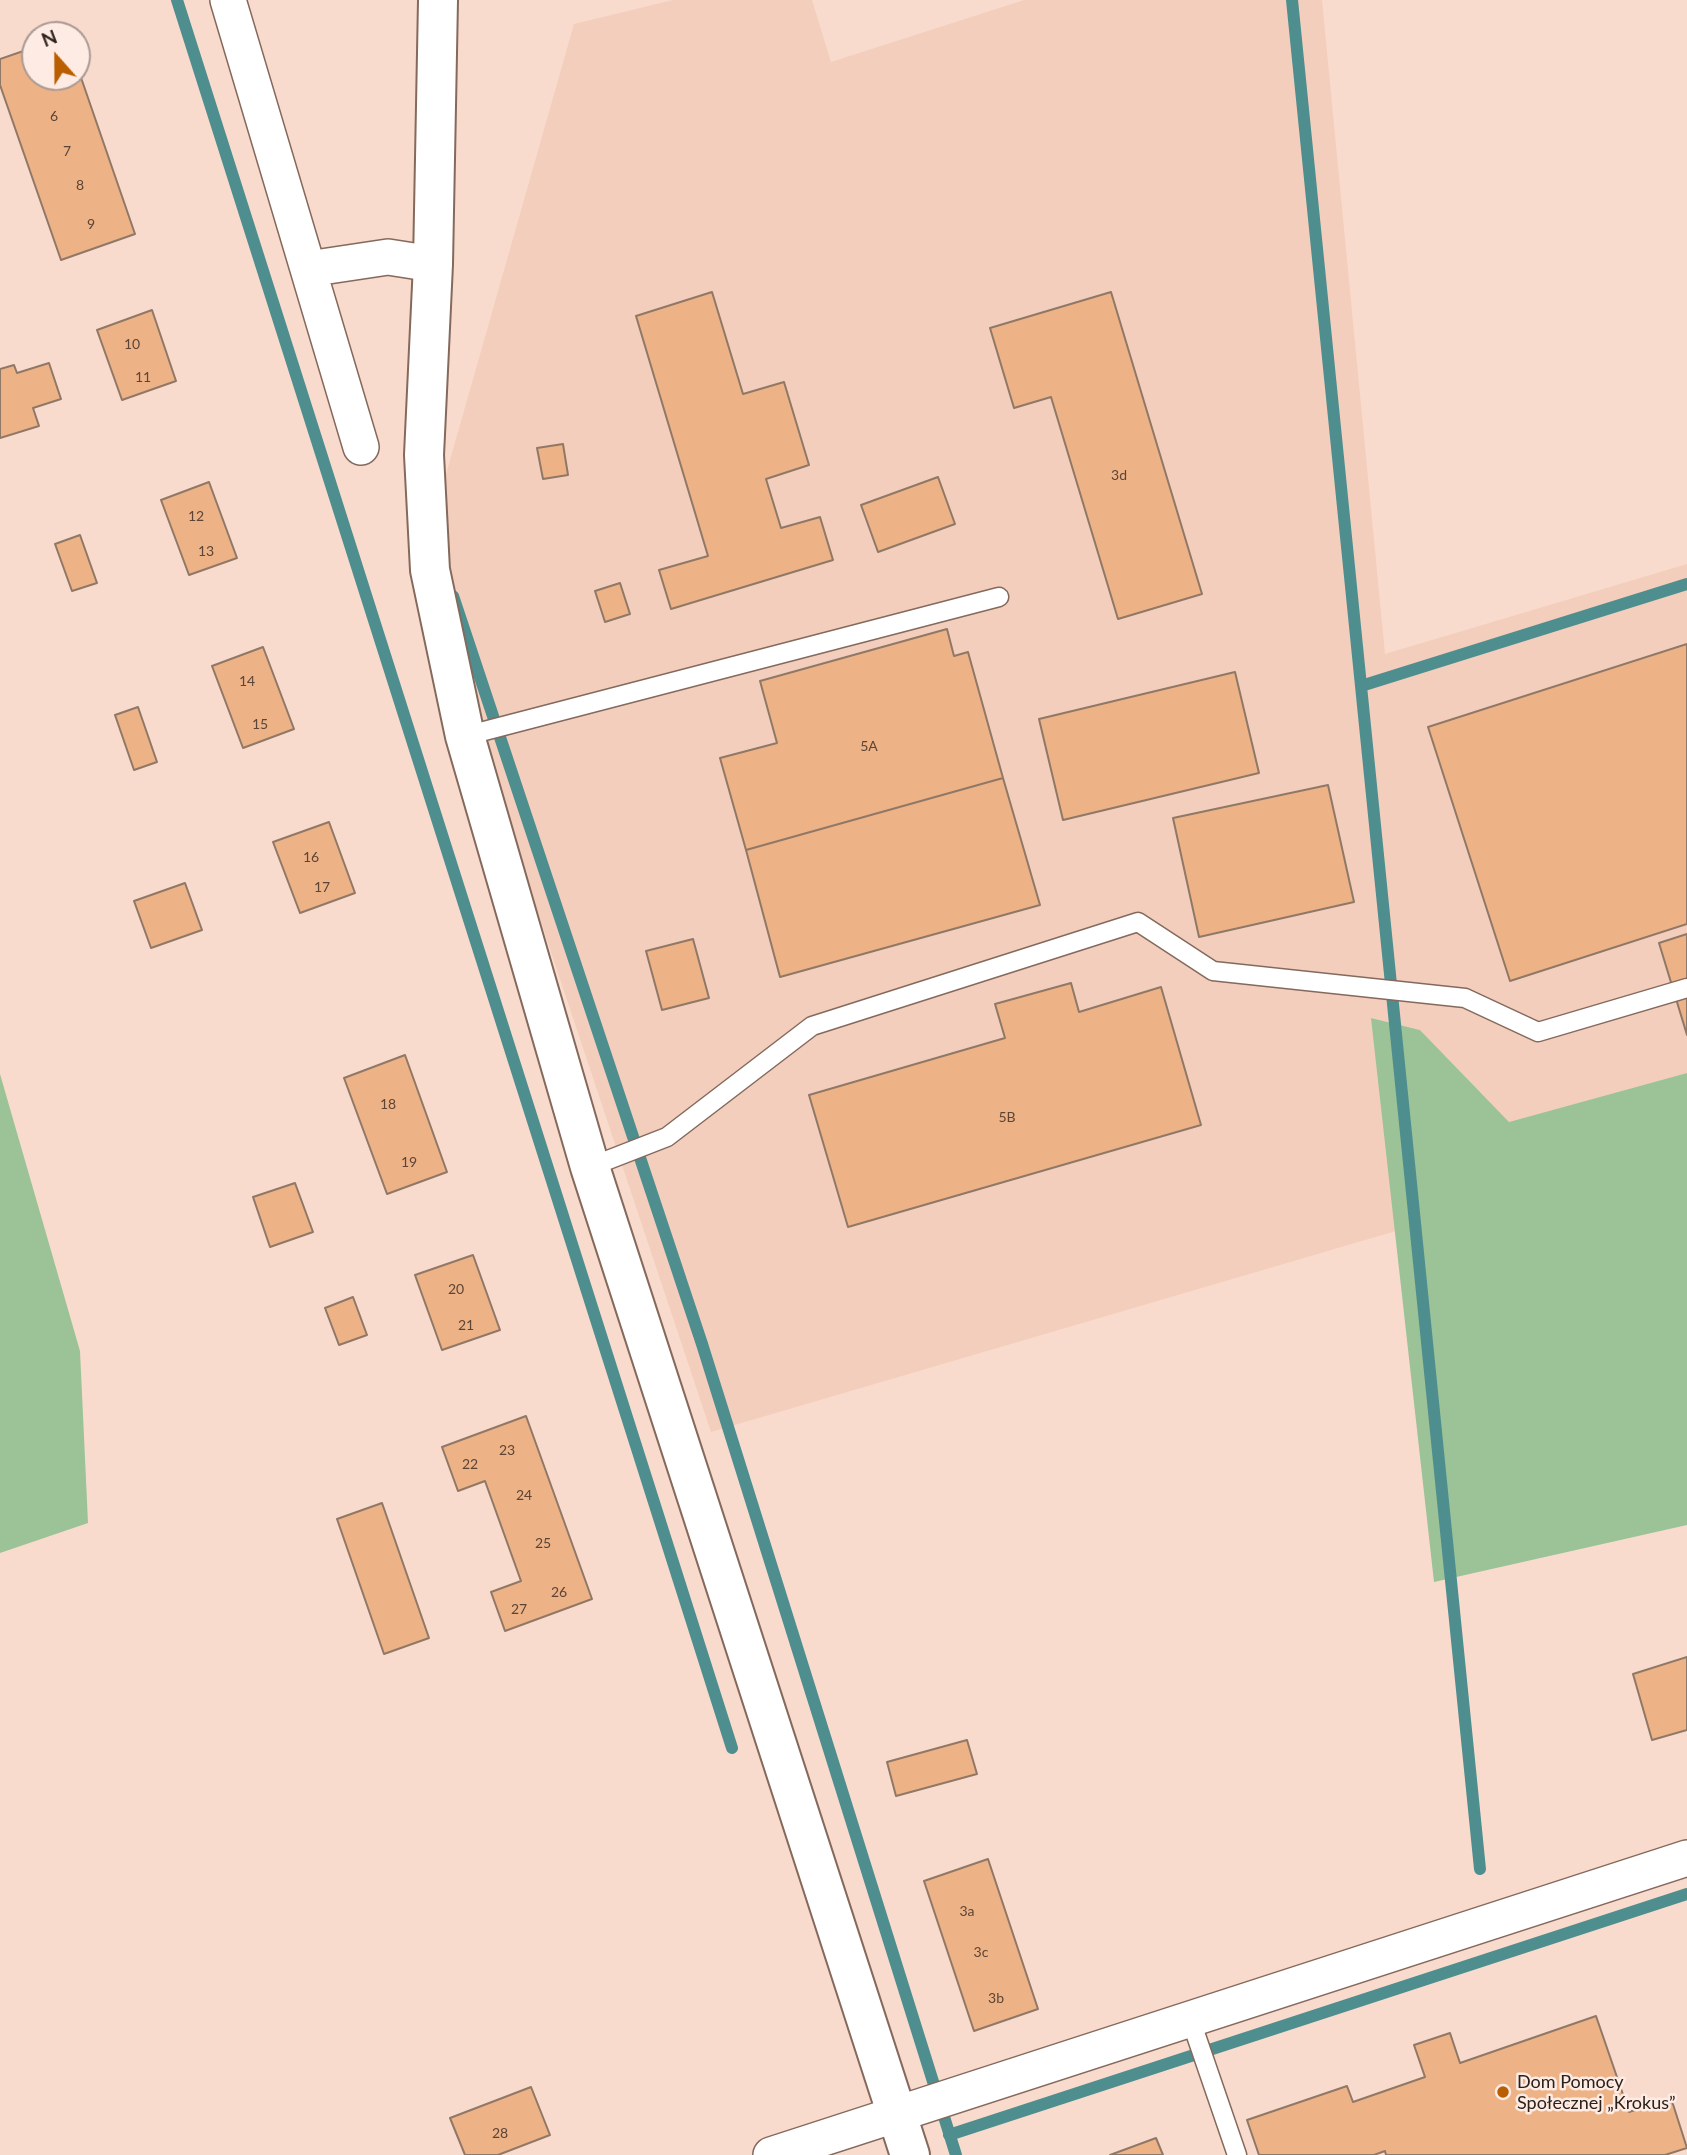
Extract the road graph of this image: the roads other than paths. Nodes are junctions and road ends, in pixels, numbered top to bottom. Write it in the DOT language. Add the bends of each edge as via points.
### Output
graph roads {
  1 [pos="228,0"];
  2 [pos="438,0"];
  3 [pos="433,264"];
  4 [pos="308,269"];
  5 [pos="361,447"];
  6 [pos="999,597"];
  7 [pos="465,736"];
  8 [pos="1687,988"];
  9 [pos="590,1167"];
  10 [pos="1687,1857"];
  11 [pos="1189,2018"];
  12 [pos="895,2113"];
  13 [pos="771,2155"];
  14 [pos="910,2155"];
  15 [pos="1237,2155"];
  1 -- 4 [label="street"];
  2 -- 3 [label="street"];
  3 -- 4 [label="street" via="388,257"];
  3 -- 7 [label="street" via="424,455 430,570"];
  4 -- 5 [label="street"];
  6 -- 7 [label="lane"];
  7 -- 9 [label="street"];
  8 -- 9 [label="lane" via="1538,1032 1465,998 1213,971 1138,922 812,1026 667,1137"];
  9 -- 12 [label="street"];
  10 -- 11 [label="street"];
  11 -- 12 [label="street"];
  11 -- 15 [label="lane"];
  12 -- 13 [label="street"];
  12 -- 14 [label="street"];
}
